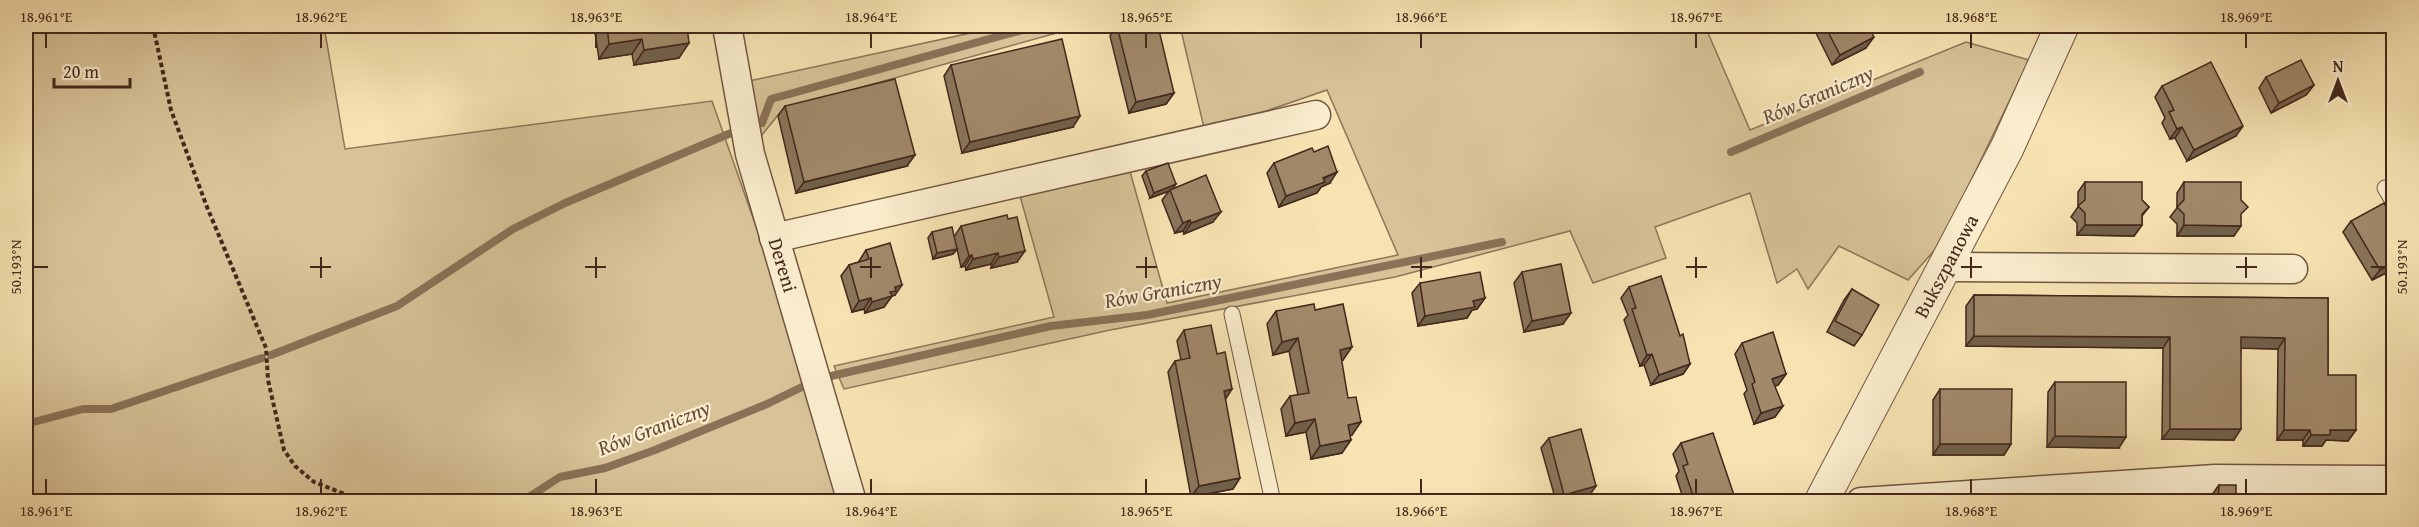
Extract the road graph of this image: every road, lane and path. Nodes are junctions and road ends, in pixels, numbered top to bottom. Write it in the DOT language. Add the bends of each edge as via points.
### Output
graph roads {
  1 [pos="153,26"];
  2 [pos="727,26"];
  3 [pos="2062,26"];
  4 [pos="1316,115"];
  5 [pos="2385,188"];
  6 [pos="2394,204"];
  7 [pos="774,238"];
  8 [pos="1946,267"];
  9 [pos="2293,269"];
  10 [pos="1232,314"];
  11 [pos="364,501"];
  12 [pos="852,501"];
  13 [pos="1273,501"];
  14 [pos="1821,501"];
  15 [pos="1861,501"];
  16 [pos="2392,501"];
  1 -- 11 [label="path" via="171,110 266,348 268,380 284,450 314,482"];
  2 -- 7 [label="street, Dereni" via="750,154"];
  3 -- 8 [label="street, Bukszpanowa" via="2007,148"];
  4 -- 7 [label="street"];
  5 -- 6 [label="lane"];
  7 -- 12 [label="street, Dereni"];
  8 -- 9 [label="street"];
  8 -- 14 [label="street, Bukszpanowa"];
  10 -- 13 [label="lane"];
  15 -- 16 [label="street" via="2215,479 2386,480"];
}
